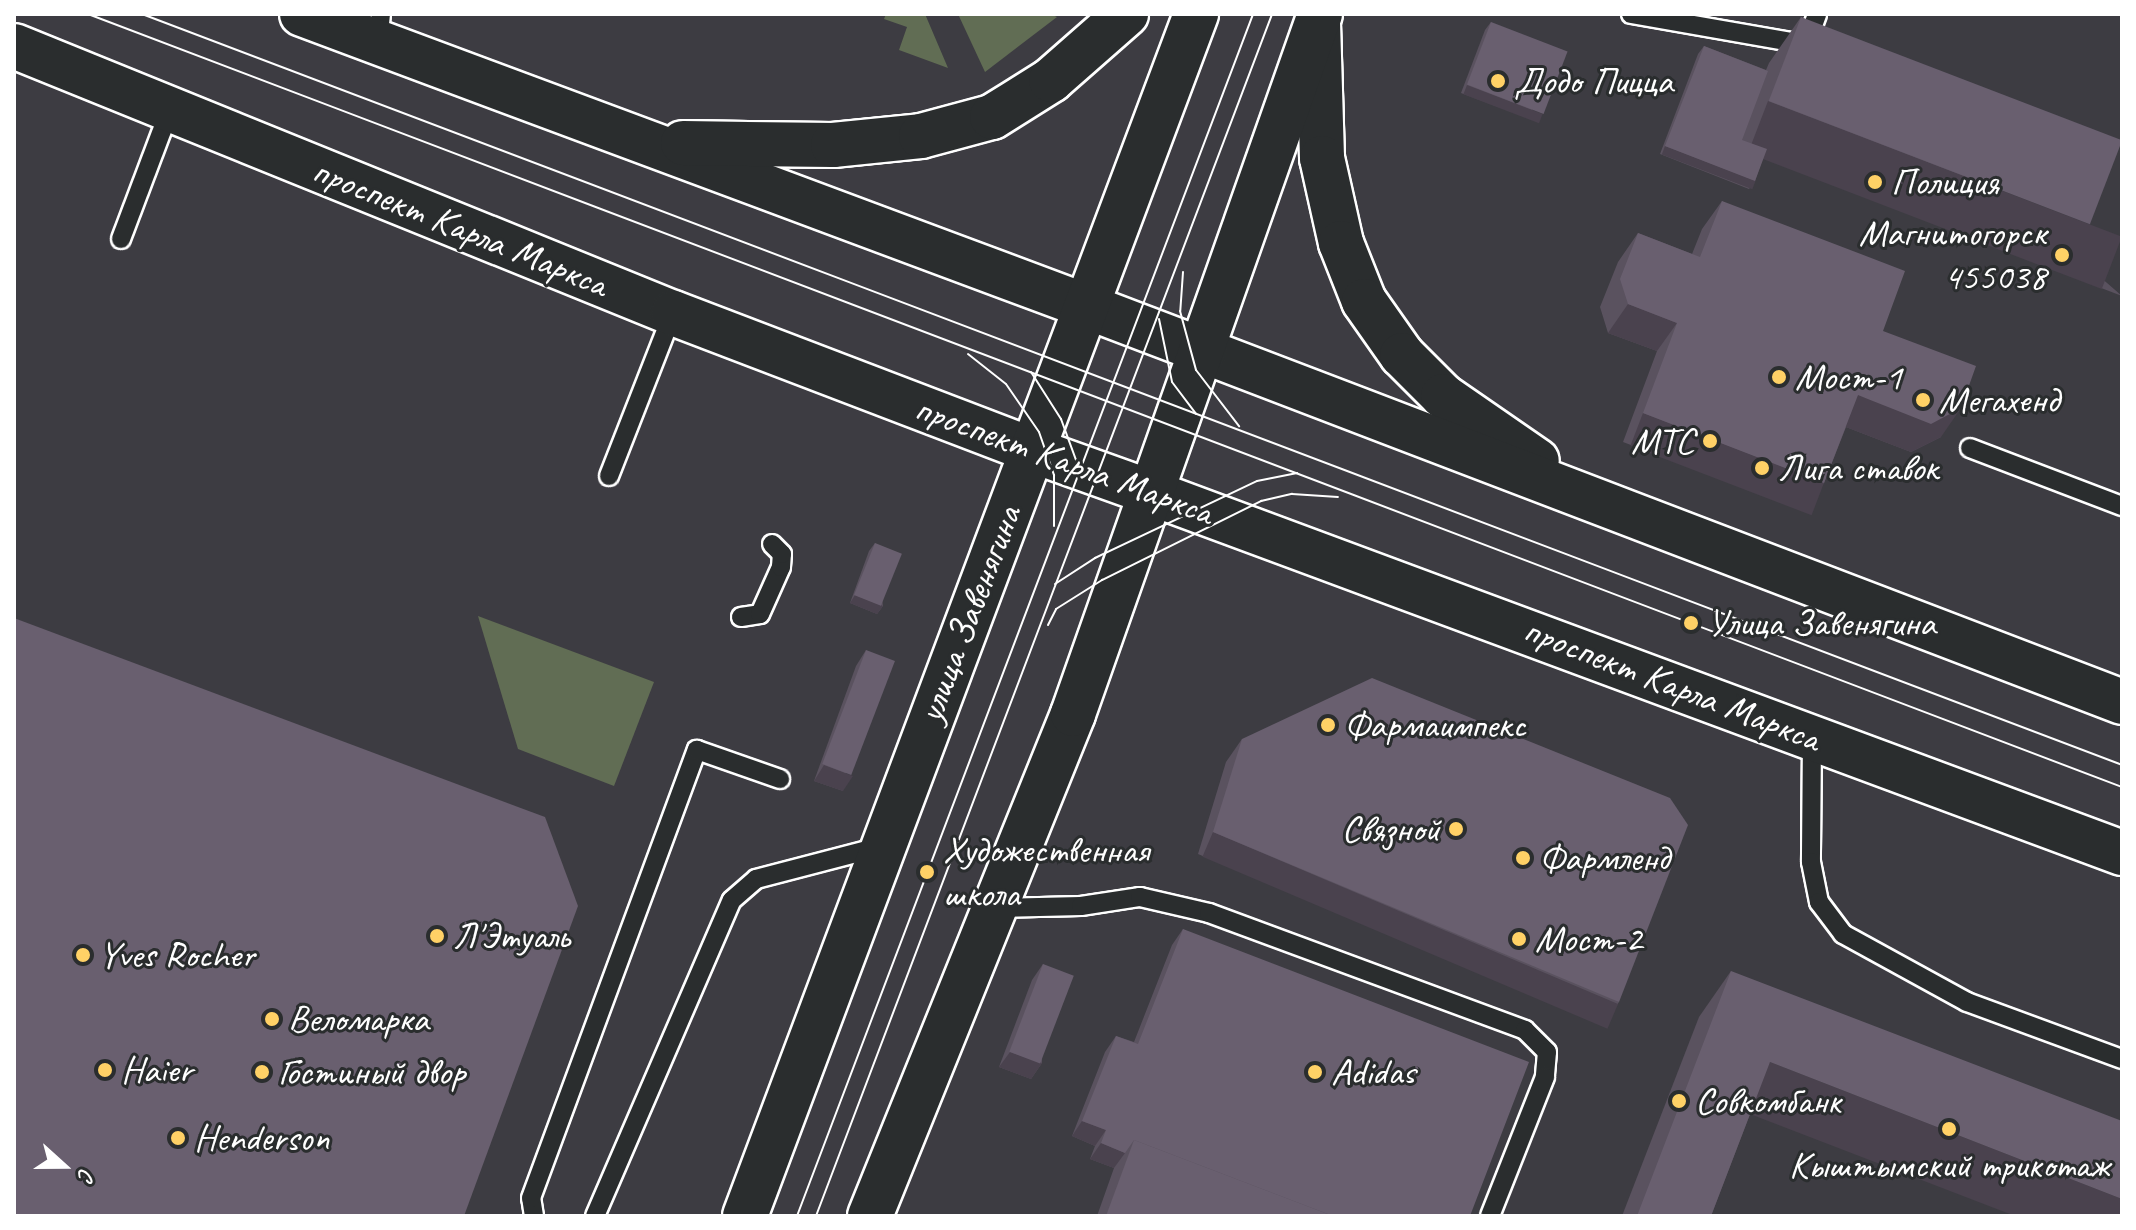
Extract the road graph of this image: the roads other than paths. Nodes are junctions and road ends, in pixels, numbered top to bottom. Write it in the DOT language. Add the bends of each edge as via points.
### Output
graph roads {
  1 [pos="302,14"];
  2 [pos="1126,14"];
  3 [pos="1196,14"];
  4 [pos="1631,14"];
  5 [pos="1817,14"];
  6 [pos="1319,16"];
  7 [pos="380,28"];
  8 [pos="1806,44"];
  9 [pos="14,46"];
  10 [pos="1835,55"];
  11 [pos="170,109"];
  12 [pos="649,142"];
  13 [pos="121,239"];
  14 [pos="1088,307"];
  15 [pos="673,313"];
  16 [pos="1204,351"];
  17 [pos="1970,448"];
  18 [pos="1032,450"];
  19 [pos="609,476"];
  20 [pos="1152,493"];
  21 [pos="1595,500"];
  22 [pos="2122,506"];
  23 [pos="772,544"];
  24 [pos="741,617"];
  25 [pos="2122,702"];
  26 [pos="1812,737"];
  27 [pos="780,779"];
  28 [pos="881,846"];
  29 [pos="2122,853"];
  30 [pos="997,908"];
  31 [pos="2122,1059"];
  32 [pos="534,1216"];
  33 [pos="595,1216"];
  34 [pos="745,1216"];
  35 [pos="870,1216"];
  36 [pos="1490,1216"];
  1 -- 7 [label="main road"];
  2 -- 12 [label="main road" via="1051,80 992,117 921,136 833,145"];
  3 -- 14 [label="main road, улица Завенягина"];
  4 -- 8 [label="lane"];
  5 -- 8 [label="lane"];
  6 -- 16 [label="main road"];
  6 -- 21 [label="main road" via="1322,158 1341,243 1364,301 1402,355 1443,396"];
  7 -- 12 [label="main road"];
  8 -- 10 [label="lane"];
  9 -- 11 [label="main road, проспект Карла Маркса"];
  11 -- 13 [label="lane"];
  11 -- 15 [label="main road, проспект Карла Маркса"];
  12 -- 14 [label="main road"];
  14 -- 16 [label="main road"];
  14 -- 18 [label="main road, улица Завенягина"];
  15 -- 18 [label="main road, проспект Карла Маркса"];
  15 -- 19 [label="lane"];
  16 -- 20 [label="main road"];
  16 -- 21 [label="main road"];
  17 -- 22 [label="lane"];
  18 -- 20 [label="main road, проспект Карла Маркса"];
  18 -- 28 [label="main road, улица Завенягина"];
  20 -- 26 [label="main road, проспект Карла Маркса"];
  20 -- 30 [label="main road"];
  21 -- 25 [label="main road"];
  23 -- 24 [label="lane" via="782,554 781,567 760,614"];
  26 -- 29 [label="main road, проспект Карла Маркса"];
  26 -- 31 [label="lane" via="1811,862 1819,902 1843,934 1967,1002"];
  27 -- 32 [label="lane" via="697,750 531,1198"];
  28 -- 33 [label="lane" via="756,879 732,900"];
  28 -- 34 [label="main road, улица Завенягина"];
  30 -- 35 [label="main road"];
  30 -- 36 [label="lane" via="1081,906 1140,897 1195,909 1525,1030 1547,1052 1545,1077"];
}
